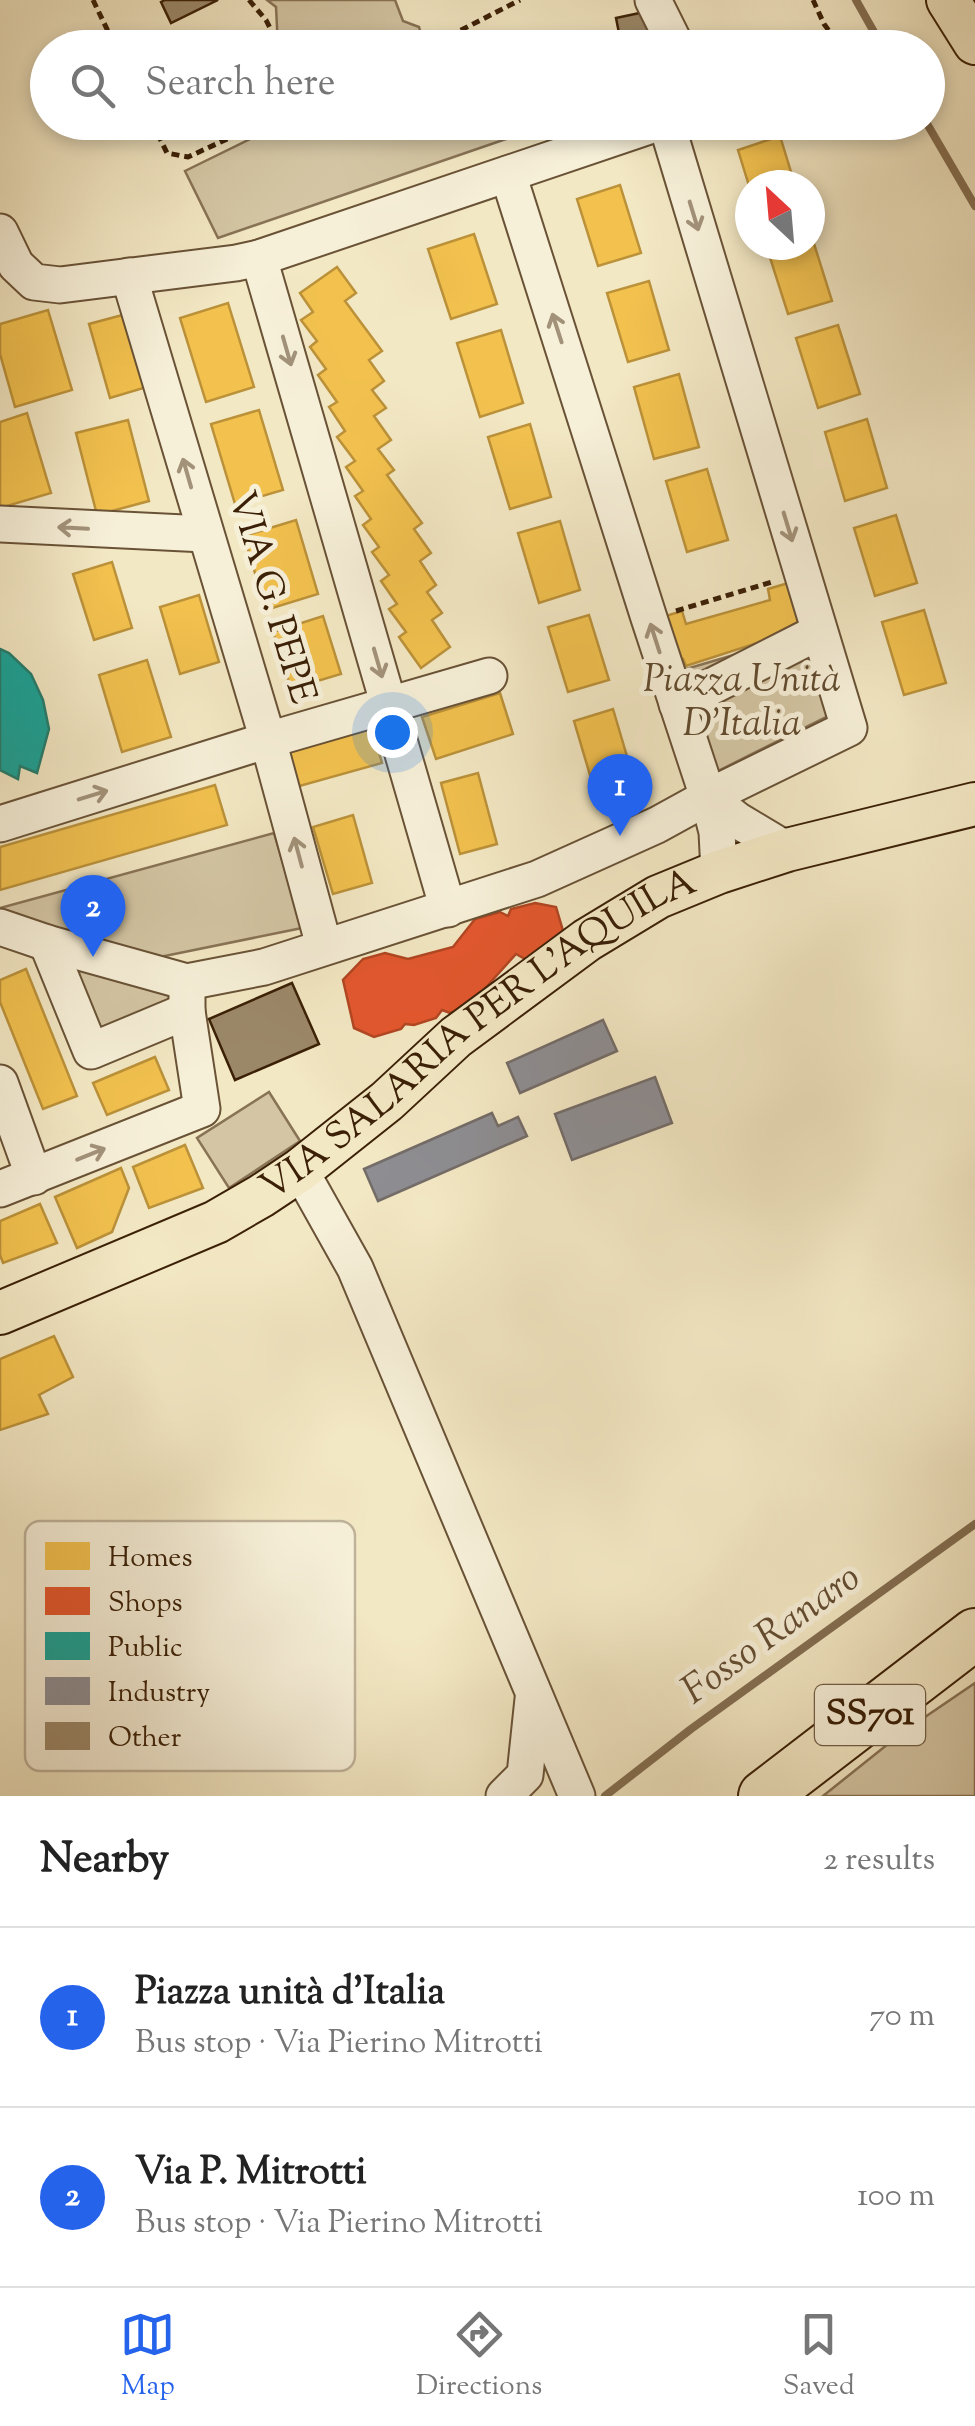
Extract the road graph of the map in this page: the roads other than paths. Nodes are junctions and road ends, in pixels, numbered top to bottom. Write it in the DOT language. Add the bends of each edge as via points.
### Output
graph roads {
  1 [pos="653,0"];
  2 [pos="948,0"];
  3 [pos="668,30"];
  4 [pos="975,43"];
  5 [pos="609,140"];
  6 [pos="669,140"];
  7 [pos="508,174"];
  8 [pos="0,232"];
  9 [pos="259,258"];
  10 [pos="129,276"];
  11 [pos="0,524"];
  12 [pos="205,534"];
  13 [pos="820,634"];
  14 [pos="489,676"];
  15 [pos="390,704"];
  16 [pos="677,704"];
  17 [pos="268,740"];
  18 [pos="708,797"];
  19 [pos="975,804"];
  20 [pos="0,824"];
  21 [pos="787,850"];
  22 [pos="720,872"];
  23 [pos="448,909"];
  24 [pos="0,928"];
  25 [pos="47,944"];
  26 [pos="324,946"];
  27 [pos="187,996"];
  28 [pos="0,1083"];
  29 [pos="300,1170"];
  30 [pos="34,1177"];
  31 [pos="0,1189"];
  32 [pos="0,1314"];
  33 [pos="975,1634"];
  34 [pos="534,1693"];
  35 [pos="504,1796"];
  36 [pos="577,1796"];
  37 [pos="764,1796"];
  1 -- 3 [label="street"];
  2 -- 4 [label="main road"];
  5 -- 7 [label="street"];
  6 -- 13 [label="street, one-way"];
  7 -- 9 [label="street"];
  16 -- 7 [label="street, one-way"];
  8 -- 10 [label="street" via="16,266 34,282"];
  9 -- 10 [label="street"];
  9 -- 15 [label="street, one-way"];
  12 -- 10 [label="street, VIA G. PEPE, one-way"];
  12 -- 11 [label="street, one-way"];
  12 -- 17 [label="street, VIA G. PEPE"];
  13 -- 16 [label="street"];
  13 -- 18 [label="street" via="849,728"];
  14 -- 15 [label="street"];
  15 -- 17 [label="street"];
  15 -- 23 [label="street"];
  16 -- 18 [label="street"];
  20 -- 17 [label="street, one-way"];
  26 -- 17 [label="street, VIA G. PEPE, one-way"];
  18 -- 21 [label="street"];
  18 -- 22 [label="street"];
  18 -- 23 [label="street" via="537,879"];
  19 -- 21 [label="main road, VIA SALARIA PER L'AQUILA"];
  21 -- 22 [label="main road, VIA SALARIA PER L'AQUILA"];
  22 -- 29 [label="main road, VIA SALARIA PER L'AQUILA" via="658,897 586,940 456,1037"];
  23 -- 26 [label="street"];
  24 -- 25 [label="street"];
  25 -- 27 [label="street"];
  25 -- 27 [label="street" via="91,1051"];
  26 -- 27 [label="street"];
  30 -- 27 [label="street, one-way" via="202,1109"];
  28 -- 30 [label="street"];
  29 -- 32 [label="main road, VIA SALARIA PER L'AQUILA" via="216,1222"];
  29 -- 34 [label="street" via="355,1268"];
  30 -- 31 [label="street"];
  33 -- 37 [label="highway, SS701"];
  34 -- 35 [label="street" via="526,1775"];
  34 -- 36 [label="street"];
}
